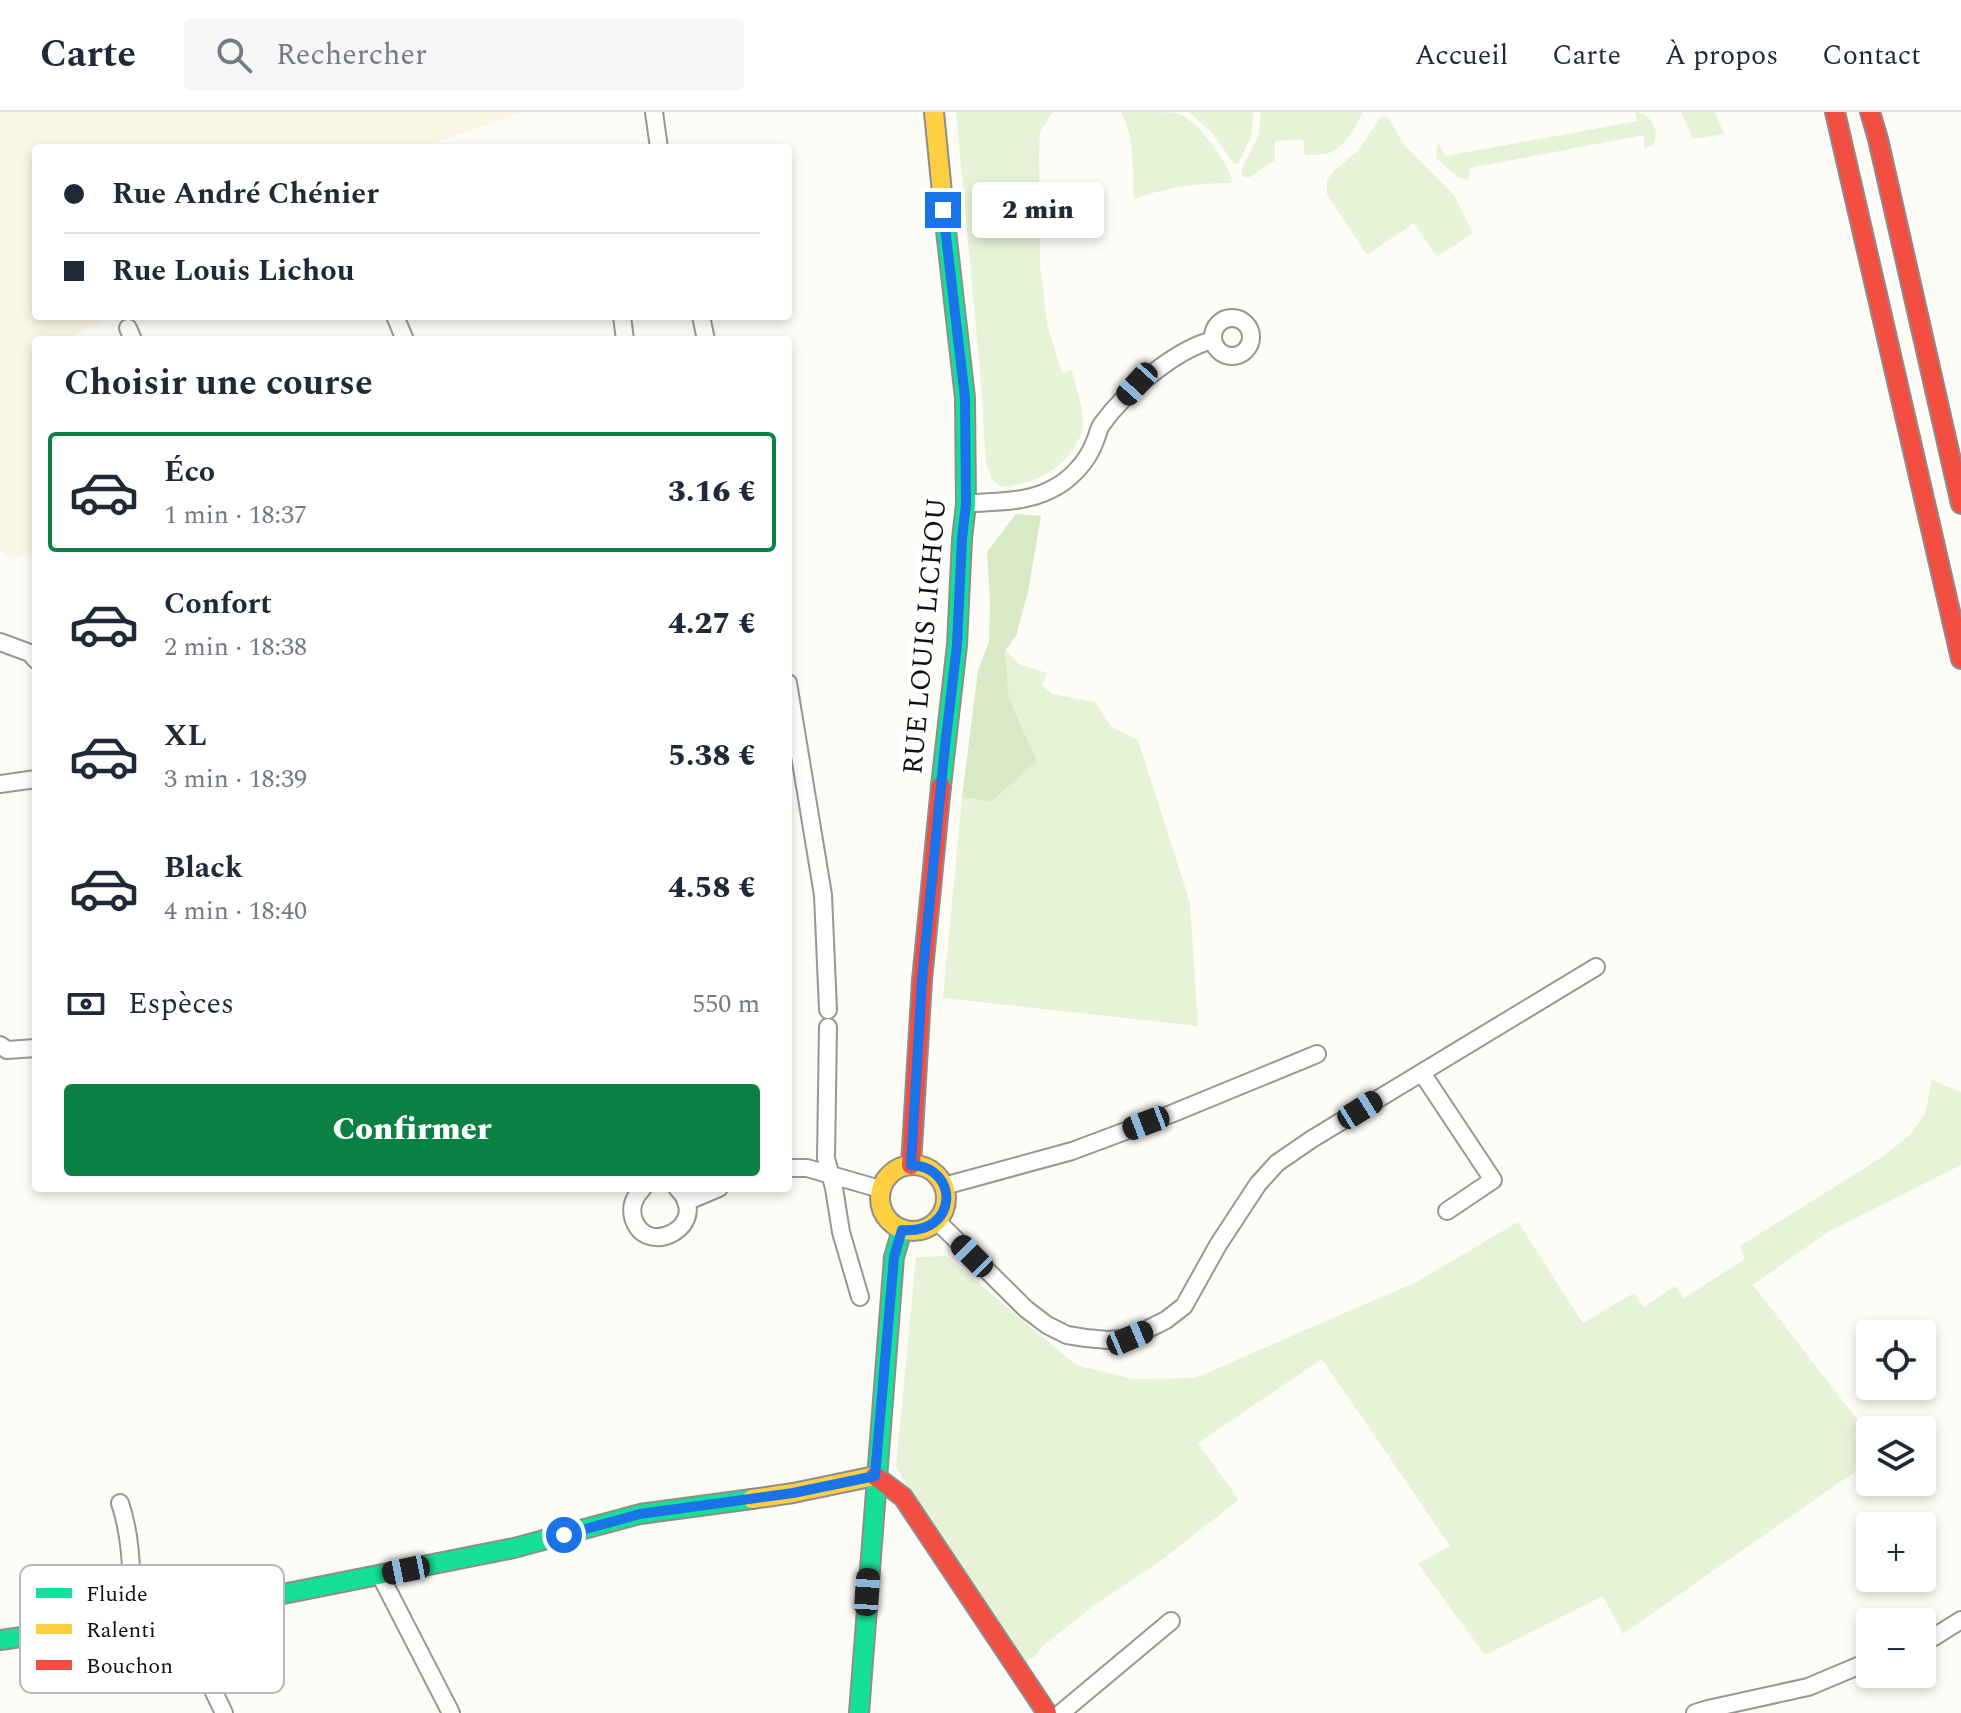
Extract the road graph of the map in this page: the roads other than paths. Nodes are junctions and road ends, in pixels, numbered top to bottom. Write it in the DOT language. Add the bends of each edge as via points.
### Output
graph roads {
  1 [pos="654,112"];
  2 [pos="934,112"];
  3 [pos="1835,112"];
  4 [pos="1870,112"];
  5 [pos="658,144"];
  6 [pos="1213,340"];
  7 [pos="966,504"];
  8 [pos="1961,504"];
  9 [pos="0,642"];
  10 [pos="32,655"];
  11 [pos="1961,659"];
  12 [pos="792,707"];
  13 [pos="32,780"];
  14 [pos="0,784"];
  15 [pos="1596,967"];
  16 [pos="0,1045"];
  17 [pos="32,1048"];
  18 [pos="1317,1054"];
  19 [pos="1422,1073"];
  20 [pos="911,1165"];
  21 [pos="792,1168"];
  22 [pos="830,1174"];
  23 [pos="944,1186"];
  24 [pos="880,1189"];
  25 [pos="640,1192"];
  26 [pos="682,1195"];
  27 [pos="1447,1211"];
  28 [pos="937,1221"];
  29 [pos="902,1230"];
  30 [pos="860,1297"];
  31 [pos="875,1476"];
  32 [pos="120,1503"];
  33 [pos="131,1565"];
  34 [pos="380,1575"];
  35 [pos="284,1594"];
  36 [pos="1961,1620"];
  37 [pos="1171,1621"];
  38 [pos="1936,1636"];
  39 [pos="20,1637"];
  40 [pos="0,1640"];
  41 [pos="1856,1667"];
  42 [pos="214,1693"];
  43 [pos="1762,1706"];
  44 [pos="224,1713"];
  45 [pos="451,1713"];
  46 [pos="859,1713"];
  47 [pos="1047,1713"];
  48 [pos="1061,1713"];
  49 [pos="1695,1713"];
  1 -- 5 [label="street"];
  2 -- 7 [label="main road, RUE LOUIS LICHOU" via="965,398"];
  3 -- 11 [label="main road"];
  4 -- 8 [label="main road"];
  6 -- 7 [label="street" via="1199,343 1137,384 1099,427 1082,464 1053,489 1025,499"];
  7 -- 20 [label="main road, RUE LOUIS LICHOU" via="957,645 922,980"];
  9 -- 10 [label="street"];
  12 -- 22 [label="street" via="823,895"];
  13 -- 14 [label="street"];
  15 -- 19 [label="street"];
  16 -- 17 [label="street" via="7,1050"];
  18 -- 23 [label="street" via="1072,1151"];
  19 -- 27 [label="street" via="1493,1180"];
  19 -- 28 [label="street" via="1277,1163 1226,1233 1184,1306 1130,1338 1086,1338 1047,1325"];
  20 -- 23 [label="main road" via="927,1168"];
  20 -- 24 [label="main road" via="889,1173"];
  21 -- 22 [label="street"];
  22 -- 24 [label="street"];
  22 -- 30 [label="street"];
  23 -- 28 [label="main road" via="945,1205"];
  24 -- 29 [label="main road" via="881,1209"];
  25 -- 26 [label="street" via="633,1215 638,1227 652,1236 668,1236 685,1221"];
  28 -- 29 [label="main road" via="927,1228"];
  29 -- 31 [label="main road" via="894,1257"];
  31 -- 34 [label="main road" via="640,1514 514,1548"];
  31 -- 46 [label="main road"];
  31 -- 47 [label="main road" via="903,1497"];
  32 -- 33 [label="street"];
  34 -- 35 [label="main road"];
  34 -- 45 [label="street"];
  36 -- 38 [label="street"];
  37 -- 48 [label="street"];
  39 -- 40 [label="main road"];
  41 -- 43 [label="street"];
  42 -- 44 [label="street"];
  43 -- 49 [label="street"];
}
